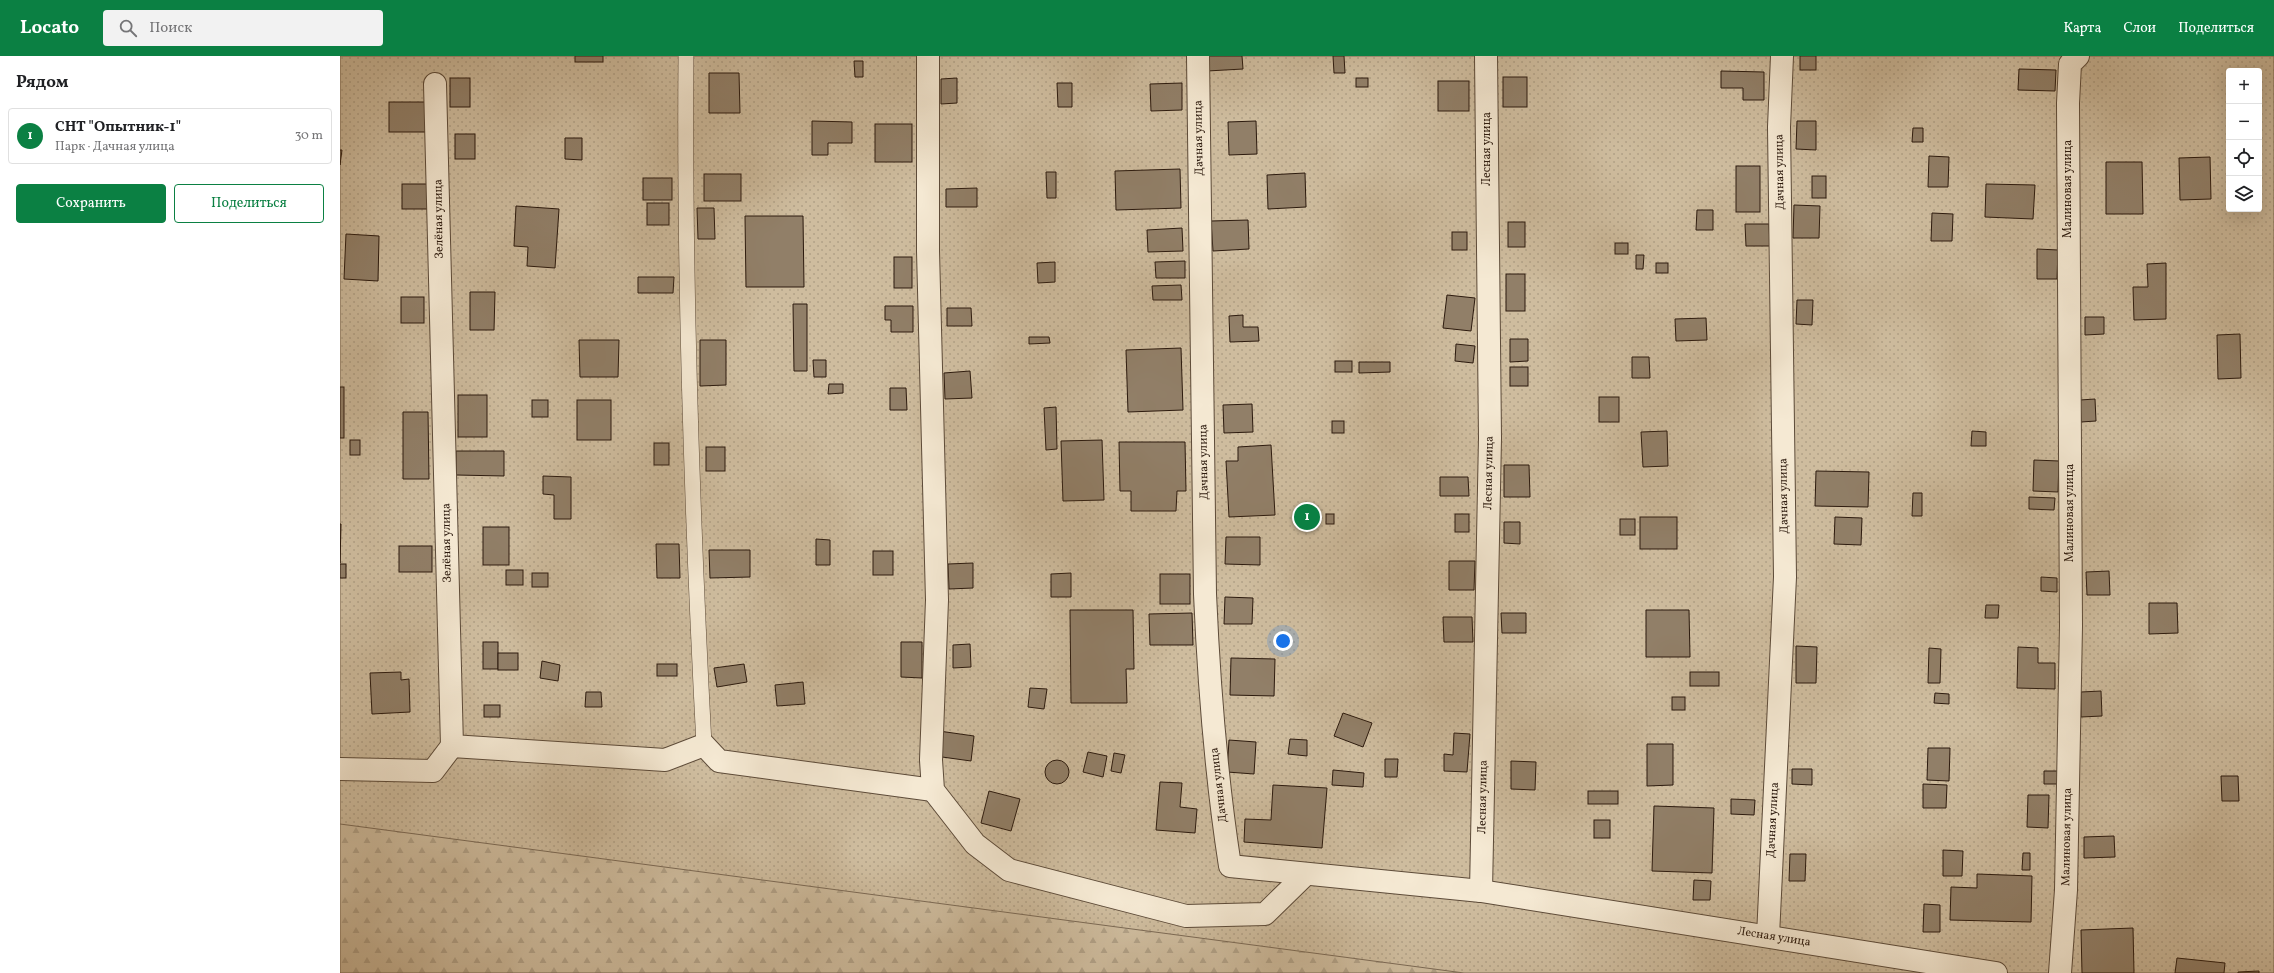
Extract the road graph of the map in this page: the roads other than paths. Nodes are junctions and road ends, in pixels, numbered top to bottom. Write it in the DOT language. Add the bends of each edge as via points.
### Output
graph roads {
  1 [pos="686,56"];
  2 [pos="928,56"];
  3 [pos="1198,56"];
  4 [pos="1486,56"];
  5 [pos="1782,56"];
  6 [pos="2078,56"];
  7 [pos="435,84"];
  8 [pos="704,745"];
  9 [pos="452,746"];
  10 [pos="340,769"];
  11 [pos="933,790"];
  12 [pos="1230,866"];
  13 [pos="1306,874"];
  14 [pos="1481,891"];
  15 [pos="1768,936"];
  16 [pos="1996,973"];
  17 [pos="2060,973"];
  1 -- 8 [label="lane" via="685,154 694,543"];
  2 -- 11 [label="street" via="928,251 937,600 931,760"];
  3 -- 12 [label="street, Дачная улица" via="1206,610 1218,783"];
  4 -- 14 [label="street, Лесная улица" via="1490,438"];
  5 -- 15 [label="street, Дачная улица" via="1779,127 1785,577"];
  6 -- 17 [label="street, Малиновая улица" via="2070,64 2068,103 2071,626 2066,890"];
  7 -- 9 [label="street, Зелёная улица"];
  8 -- 9 [label="street" via="665,760"];
  8 -- 11 [label="street" via="719,761"];
  9 -- 10 [label="street" via="433,771"];
  11 -- 13 [label="street" via="975,844 1009,870 1186,916 1265,914"];
  12 -- 13 [label="street, Лесная улица"];
  13 -- 14 [label="street, Лесная улица"];
  14 -- 15 [label="street, Лесная улица"];
  15 -- 16 [label="street, Лесная улица"];
}
